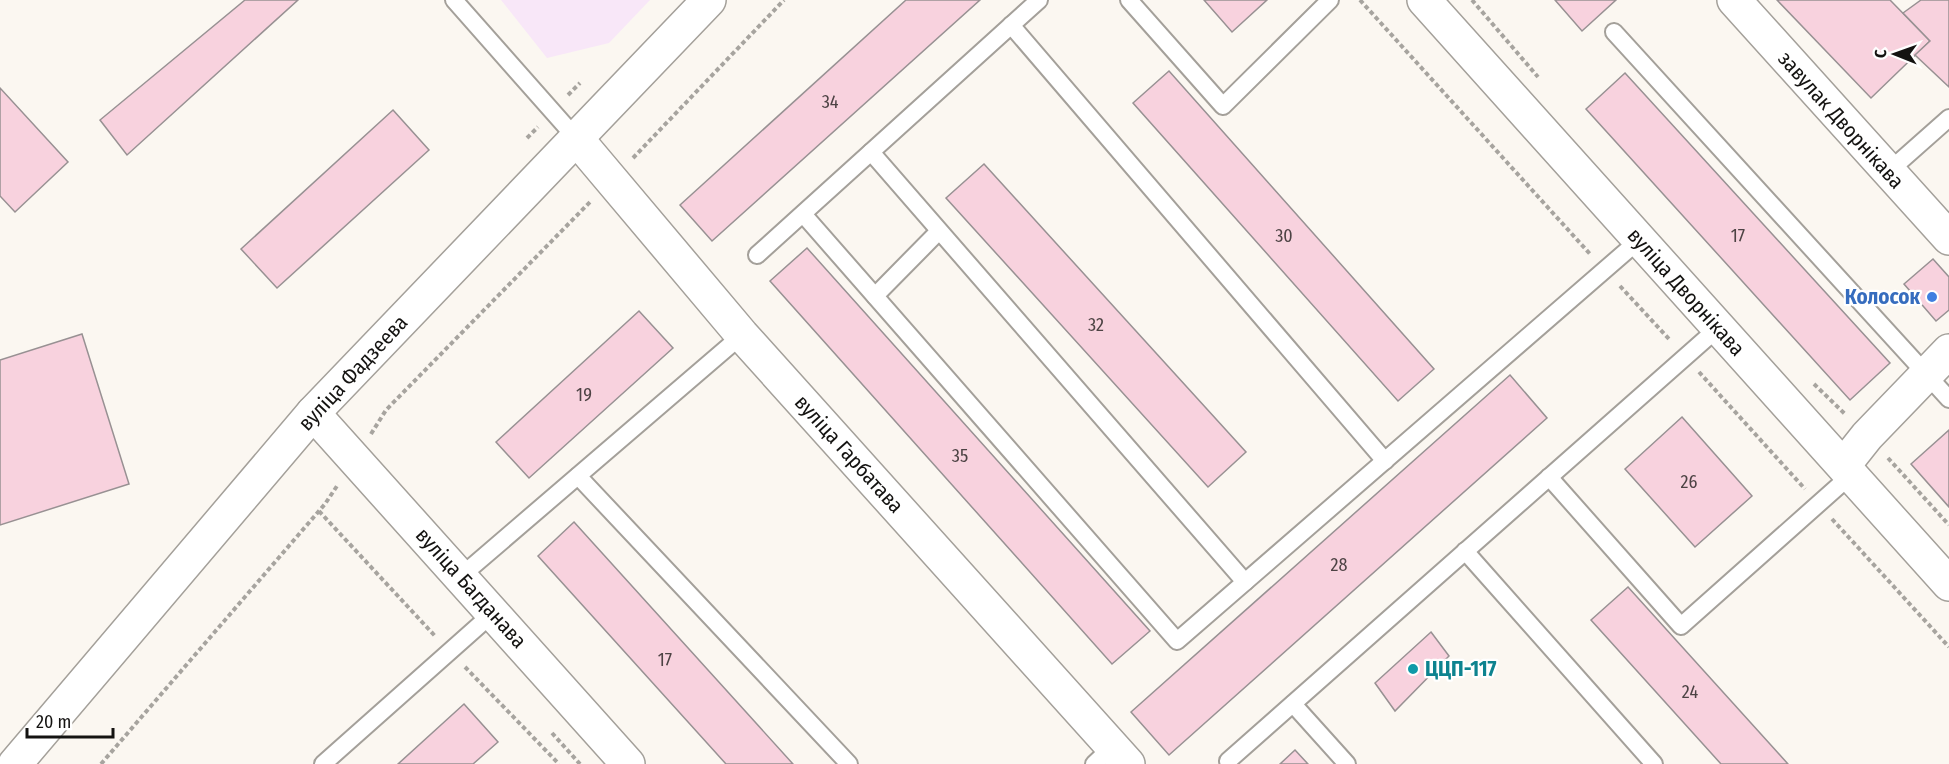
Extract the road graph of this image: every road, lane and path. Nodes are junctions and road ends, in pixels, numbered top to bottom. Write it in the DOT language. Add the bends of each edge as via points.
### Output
graph roads {
  1 [pos="454,0"];
  2 [pos="709,0"];
  3 [pos="784,0"];
  4 [pos="1039,0"];
  5 [pos="1129,0"];
  6 [pos="1330,0"];
  7 [pos="1360,0"];
  8 [pos="1424,0"];
  9 [pos="1472,0"];
  10 [pos="1734,0"];
  11 [pos="1011,25"];
  12 [pos="1614,32"];
  13 [pos="1542,81"];
  14 [pos="1949,118"];
  15 [pos="576,138"];
  16 [pos="871,152"];
  17 [pos="1888,172"];
  18 [pos="611,180"];
  19 [pos="803,214"];
  20 [pos="939,231"];
  21 [pos="1949,238"];
  22 [pos="1638,241"];
  23 [pos="757,255"];
  24 [pos="1605,270"];
  25 [pos="875,296"];
  26 [pos="1718,328"];
  27 [pos="742,335"];
  28 [pos="1949,351"];
  29 [pos="1685,357"];
  30 [pos="1925,373"];
  31 [pos="1811,381"];
  32 [pos="1949,399"];
  33 [pos="313,413"];
  34 [pos="1867,436"];
  35 [pos="368,437"];
  36 [pos="1385,461"];
  37 [pos="1848,469"];
  38 [pos="578,476"];
  39 [pos="1549,477"];
  40 [pos="342,478"];
  41 [pos="1818,503"];
  42 [pos="1949,525"];
  43 [pos="1465,552"];
  44 [pos="460,577"];
  45 [pos="1245,582"];
  46 [pos="1949,584"];
  47 [pos="493,613"];
  48 [pos="1949,647"];
  49 [pos="1293,704"];
  50 [pos="552,733"];
  51 [pos="1111,758"];
  52 [pos="1228,761"];
  53 [pos="15,764"];
  54 [pos="102,764"];
  55 [pos="323,764"];
  56 [pos="580,764"];
  57 [pos="628,764"];
  58 [pos="849,764"];
  59 [pos="1347,764"];
  60 [pos="1654,764"];
  1 -- 15 [label="lane"];
  2 -- 15 [label="street, вуліца Фадзеева"];
  3 -- 18 [label="path"];
  4 -- 11 [label="lane"];
  5 -- 6 [label="lane" via="1223,106"];
  7 -- 24 [label="path"];
  8 -- 22 [label="street, вуліца Дворнікава"];
  9 -- 13 [label="path"];
  10 -- 17 [label="street, завулак Дворнікава"];
  11 -- 16 [label="lane"];
  11 -- 36 [label="lane"];
  12 -- 30 [label="lane"];
  14 -- 17 [label="lane"];
  15 -- 18 [label="street, вуліца Гарбатава"];
  15 -- 33 [label="street, вуліца Фадзеева"];
  16 -- 19 [label="lane"];
  16 -- 20 [label="lane"];
  17 -- 21 [label="street, завулак Дворнікава"];
  18 -- 27 [label="street, вуліца Гарбатава"];
  18 -- 35 [label="path" via="386,410"];
  19 -- 23 [label="lane"];
  19 -- 25 [label="lane"];
  20 -- 25 [label="lane"];
  20 -- 45 [label="lane"];
  22 -- 24 [label="lane"];
  22 -- 26 [label="street, вуліца Дворнікава"];
  24 -- 29 [label="path"];
  24 -- 36 [label="lane"];
  25 -- 45 [label="lane" via="1178,640"];
  26 -- 29 [label="lane"];
  26 -- 37 [label="street, вуліца Дворнікава"];
  27 -- 38 [label="lane"];
  27 -- 51 [label="street, вуліца Гарбатава"];
  28 -- 30 [label="street"];
  29 -- 39 [label="lane"];
  29 -- 41 [label="path"];
  30 -- 32 [label="lane"];
  30 -- 34 [label="street"];
  31 -- 34 [label="path"];
  33 -- 44 [label="street, вуліца Багданава"];
  33 -- 53 [label="street, вуліца Фадзеева"];
  34 -- 37 [label="street"];
  34 -- 42 [label="path"];
  36 -- 45 [label="lane"];
  37 -- 41 [label="lane"];
  37 -- 46 [label="street, вуліца Дворнікава"];
  38 -- 44 [label="lane"];
  38 -- 58 [label="lane"];
  39 -- 41 [label="lane" via="1681,626"];
  39 -- 43 [label="lane"];
  40 -- 54 [label="path" via="325,504"];
  41 -- 48 [label="path"];
  43 -- 49 [label="lane"];
  43 -- 60 [label="lane"];
  44 -- 47 [label="street, вуліца Багданава"];
  47 -- 55 [label="lane"];
  47 -- 57 [label="street, вуліца Багданава"];
  49 -- 52 [label="lane"];
  49 -- 59 [label="lane"];
  50 -- 56 [label="path"];
}
